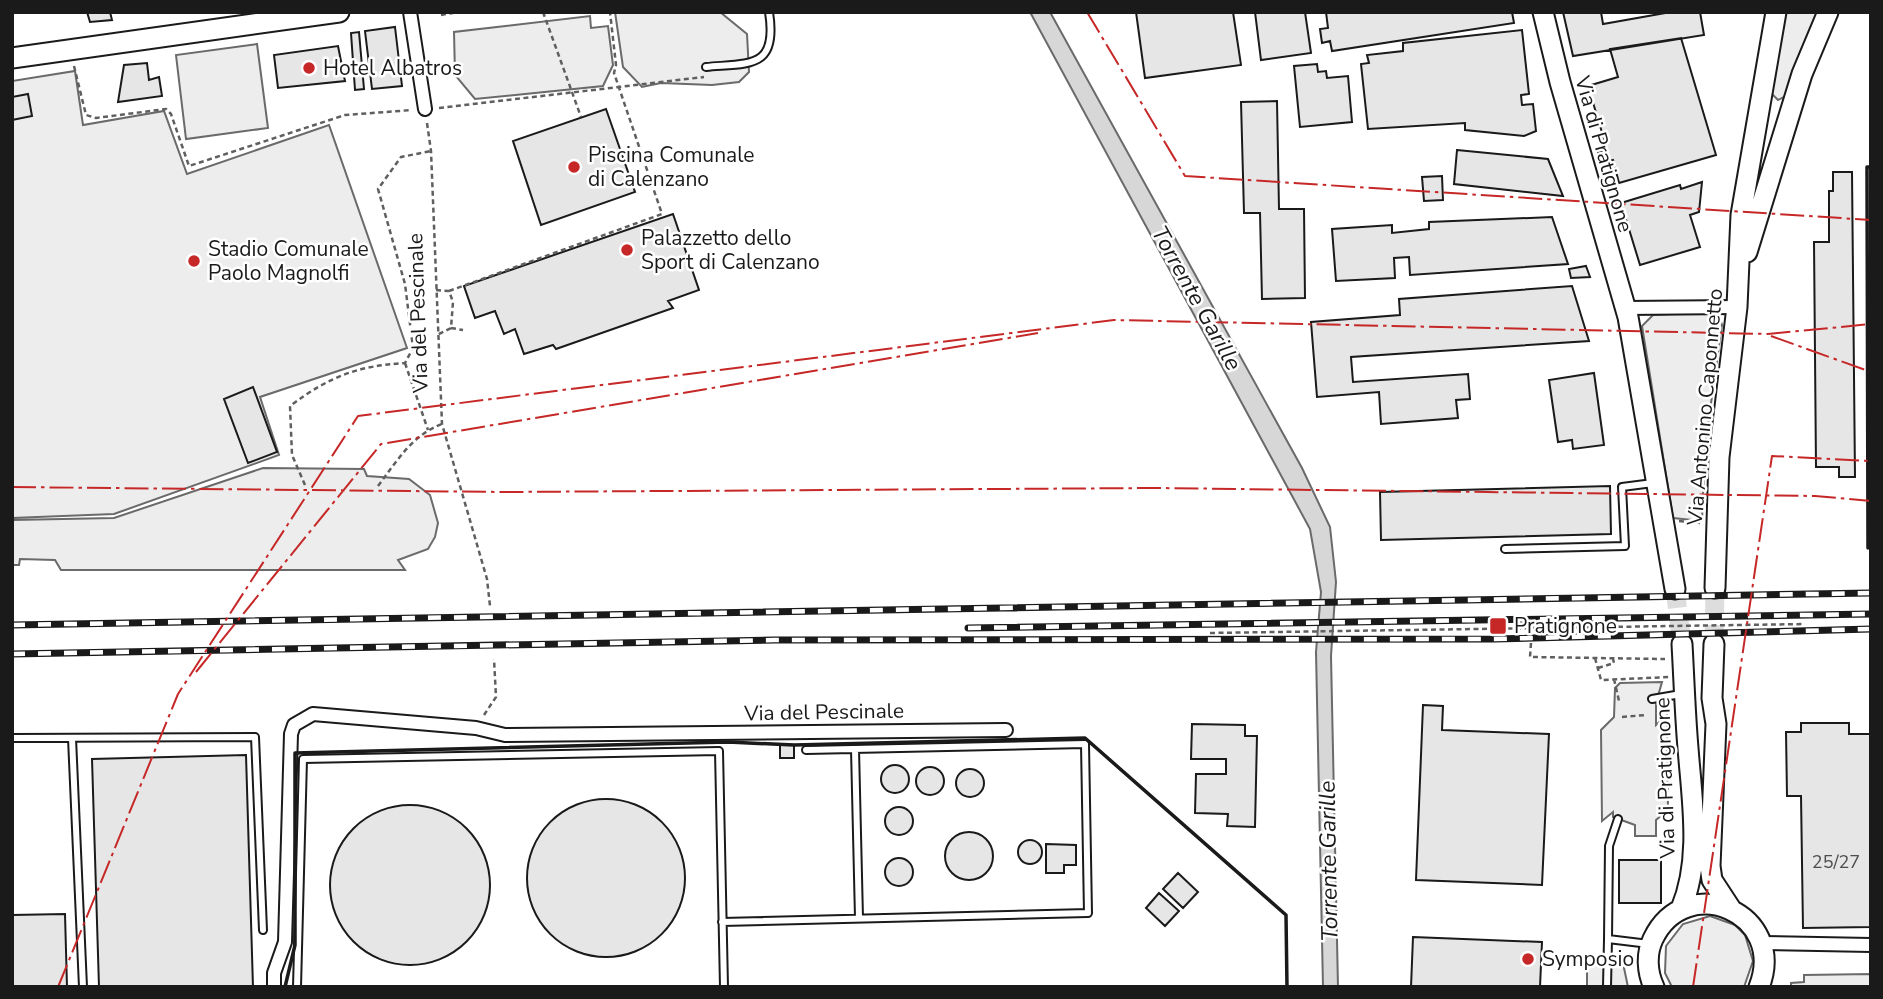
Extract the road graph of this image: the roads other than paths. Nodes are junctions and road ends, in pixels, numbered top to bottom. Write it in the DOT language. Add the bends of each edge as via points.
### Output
graph roads {
  1 [pos="339,12"];
  2 [pos="410,12"];
  3 [pos="769,12"];
  4 [pos="1543,12"];
  5 [pos="1776,12"];
  6 [pos="1828,12"];
  7 [pos="241,19"];
  8 [pos="12,58"];
  9 [pos="706,67"];
  10 [pos="425,109"];
  11 [pos="1740,273"];
  12 [pos="1737,307"];
  13 [pos="1625,308"];
  14 [pos="1658,482"];
  15 [pos="1505,549"];
  16 [pos="1715,588"];
  17 [pos="1675,589"];
  18 [pos="1714,644"];
  19 [pos="1677,652"];
  20 [pos="1679,695"];
  21 [pos="1712,698"];
  22 [pos="1652,699"];
  23 [pos="1006,730"];
  24 [pos="12,738"];
  25 [pos="72,738"];
  26 [pos="855,748"];
  27 [pos="806,750"];
  28 [pos="1694,809"];
  29 [pos="1618,820"];
  30 [pos="1681,909"];
  31 [pos="1731,909"];
  32 [pos="859,918"];
  33 [pos="722,922"];
  34 [pos="263,930"];
  35 [pos="1608,939"];
  36 [pos="1762,943"];
  37 [pos="1651,944"];
  38 [pos="1871,945"];
  39 [pos="83,987"];
  40 [pos="274,987"];
  41 [pos="297,987"];
  42 [pos="724,987"];
  43 [pos="1607,987"];
  44 [pos="1654,987"];
  45 [pos="1759,987"];
  1 -- 7 [label="main road"];
  2 -- 10 [label="street"];
  3 -- 9 [label="lane" via="772,32 765,54 756,63"];
  4 -- 13 [label="main road, Via di Pratignone"];
  5 -- 11 [label="main road, Via Antonino Caponnetto" via="1741,215"];
  6 -- 11 [label="main road, Via Antonino Caponnetto" via="1802,74"];
  7 -- 8 [label="main road"];
  11 -- 12 [label="main road, Via Antonino Caponnetto"];
  12 -- 13 [label="street"];
  12 -- 16 [label="main road, Via Antonino Caponnetto" via="1719,457"];
  13 -- 14 [label="main road, Via di Pratignone"];
  14 -- 15 [label="lane" via="1622,487 1625,546"];
  14 -- 17 [label="main road, Via di Pratignone"];
  18 -- 21 [label="main road"];
  19 -- 20 [label="main road, Via di Pratignone"];
  20 -- 22 [label="lane"];
  20 -- 28 [label="main road, Via di Pratignone"];
  21 -- 28 [label="main road"];
  21 -- 31 [label="main road" via="1716,724 1710,866 1712,880"];
  23 -- 40 [label="street, Via del Pescinale" via="505,736 476,728 313,714 294,725 289,760 285,942"];
  24 -- 25 [label="lane"];
  25 -- 34 [label="lane" via="255,737"];
  25 -- 39 [label="lane"];
  26 -- 27 [label="lane"];
  26 -- 32 [label="lane"];
  26 -- 32 [label="lane" via="1085,744 1088,914"];
  28 -- 30 [label="main road, Via di Pratignone" via="1689,888"];
  29 -- 35 [label="lane" via="1609,846"];
  30 -- 31 [label="main road" via="1698,904"];
  30 -- 37 [label="main road, Via di Pratignone" via="1658,930"];
  31 -- 36 [label="main road" via="1755,929"];
  32 -- 33 [label="lane"];
  33 -- 41 [label="lane" via="719,751 303,759"];
  33 -- 42 [label="lane"];
  35 -- 37 [label="lane"];
  35 -- 43 [label="lane"];
  36 -- 38 [label="street"];
  36 -- 45 [label="main road" via="1765,959"];
  37 -- 44 [label="main road" via="1648,961"];
}
